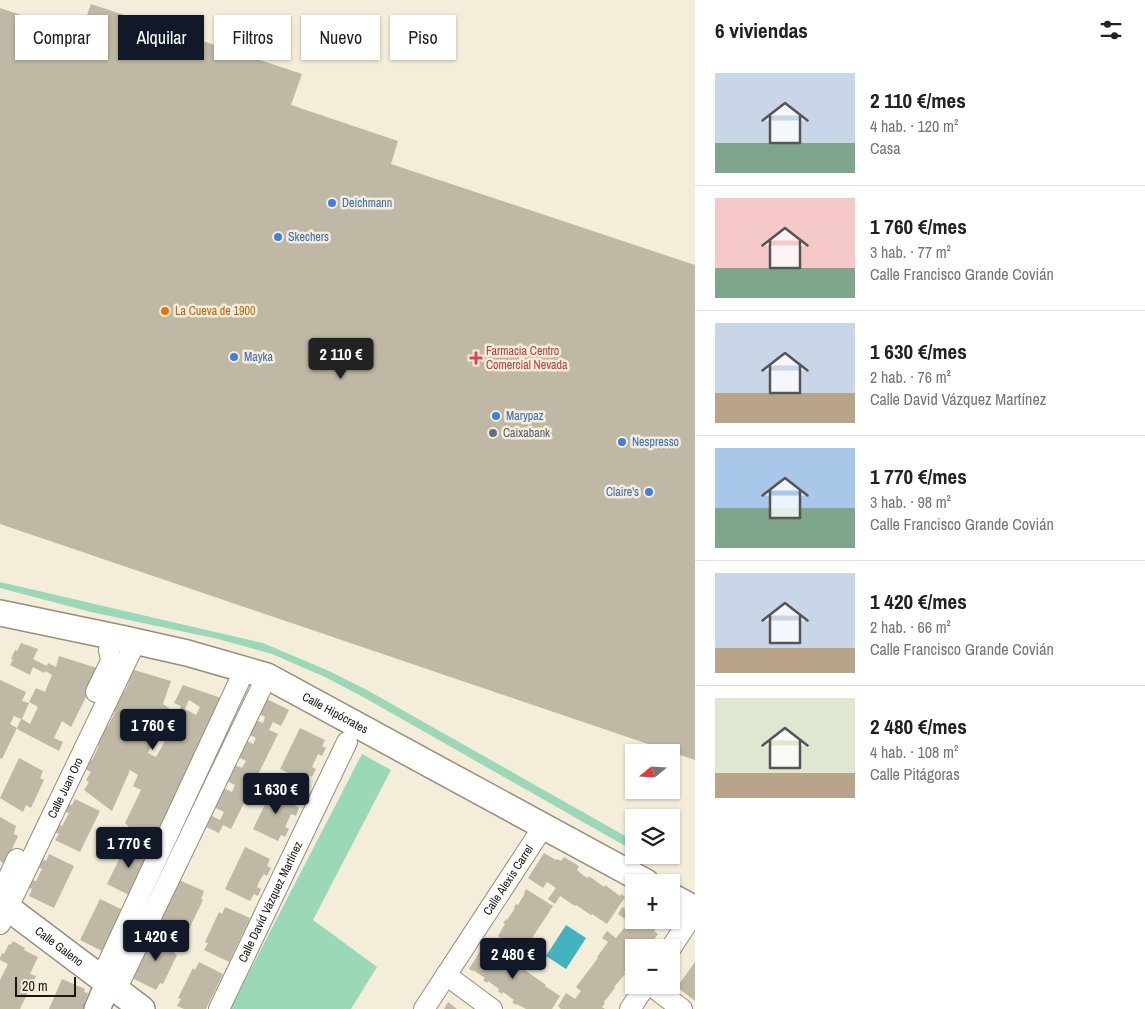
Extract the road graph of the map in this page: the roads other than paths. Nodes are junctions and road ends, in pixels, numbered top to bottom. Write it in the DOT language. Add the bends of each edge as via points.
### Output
graph roads {
  1 [pos="1,615"];
  2 [pos="125,639"];
  3 [pos="256,673"];
  4 [pos="347,742"];
  5 [pos="543,826"];
  6 [pos="631,874"];
  7 [pos="0,882"];
  8 [pos="680,901"];
  9 [pos="695,910"];
  10 [pos="2,911"];
  11 [pos="677,939"];
  12 [pos="446,975"];
  13 [pos="108,984"];
  14 [pos="640,994"];
  15 [pos="662,994"];
  16 [pos="97,1009"];
  17 [pos="142,1009"];
  18 [pos="219,1009"];
  19 [pos="424,1009"];
  20 [pos="492,1009"];
  21 [pos="630,1009"];
  22 [pos="682,1009"];
  1 -- 2 [label="street, Calle Hipócrates"];
  2 -- 3 [label="street, Calle Hipócrates"];
  2 -- 7 [label="street, Calle Juan Oro" via="109,650 111,661 63,764 6,881"];
  2 -- 10 [label="street, Calle Juan Oro"];
  3 -- 5 [label="street, Calle Hipócrates"];
  3 -- 13 [label="street"];
  4 -- 18 [label="street, Calle David Vázquez Martínez"];
  5 -- 6 [label="street, Calle Hipócrates"];
  5 -- 12 [label="street, Calle Alexis Carrel"];
  8 -- 9 [label="street"];
  9 -- 11 [label="street"];
  10 -- 13 [label="street, Calle Galeno"];
  12 -- 19 [label="street, Calle Alexis Carrel"];
  12 -- 20 [label="street"];
  13 -- 16 [label="street"];
  13 -- 17 [label="street, Calle Galeno"];
  14 -- 21 [label="street"];
  15 -- 22 [label="street"];
}
